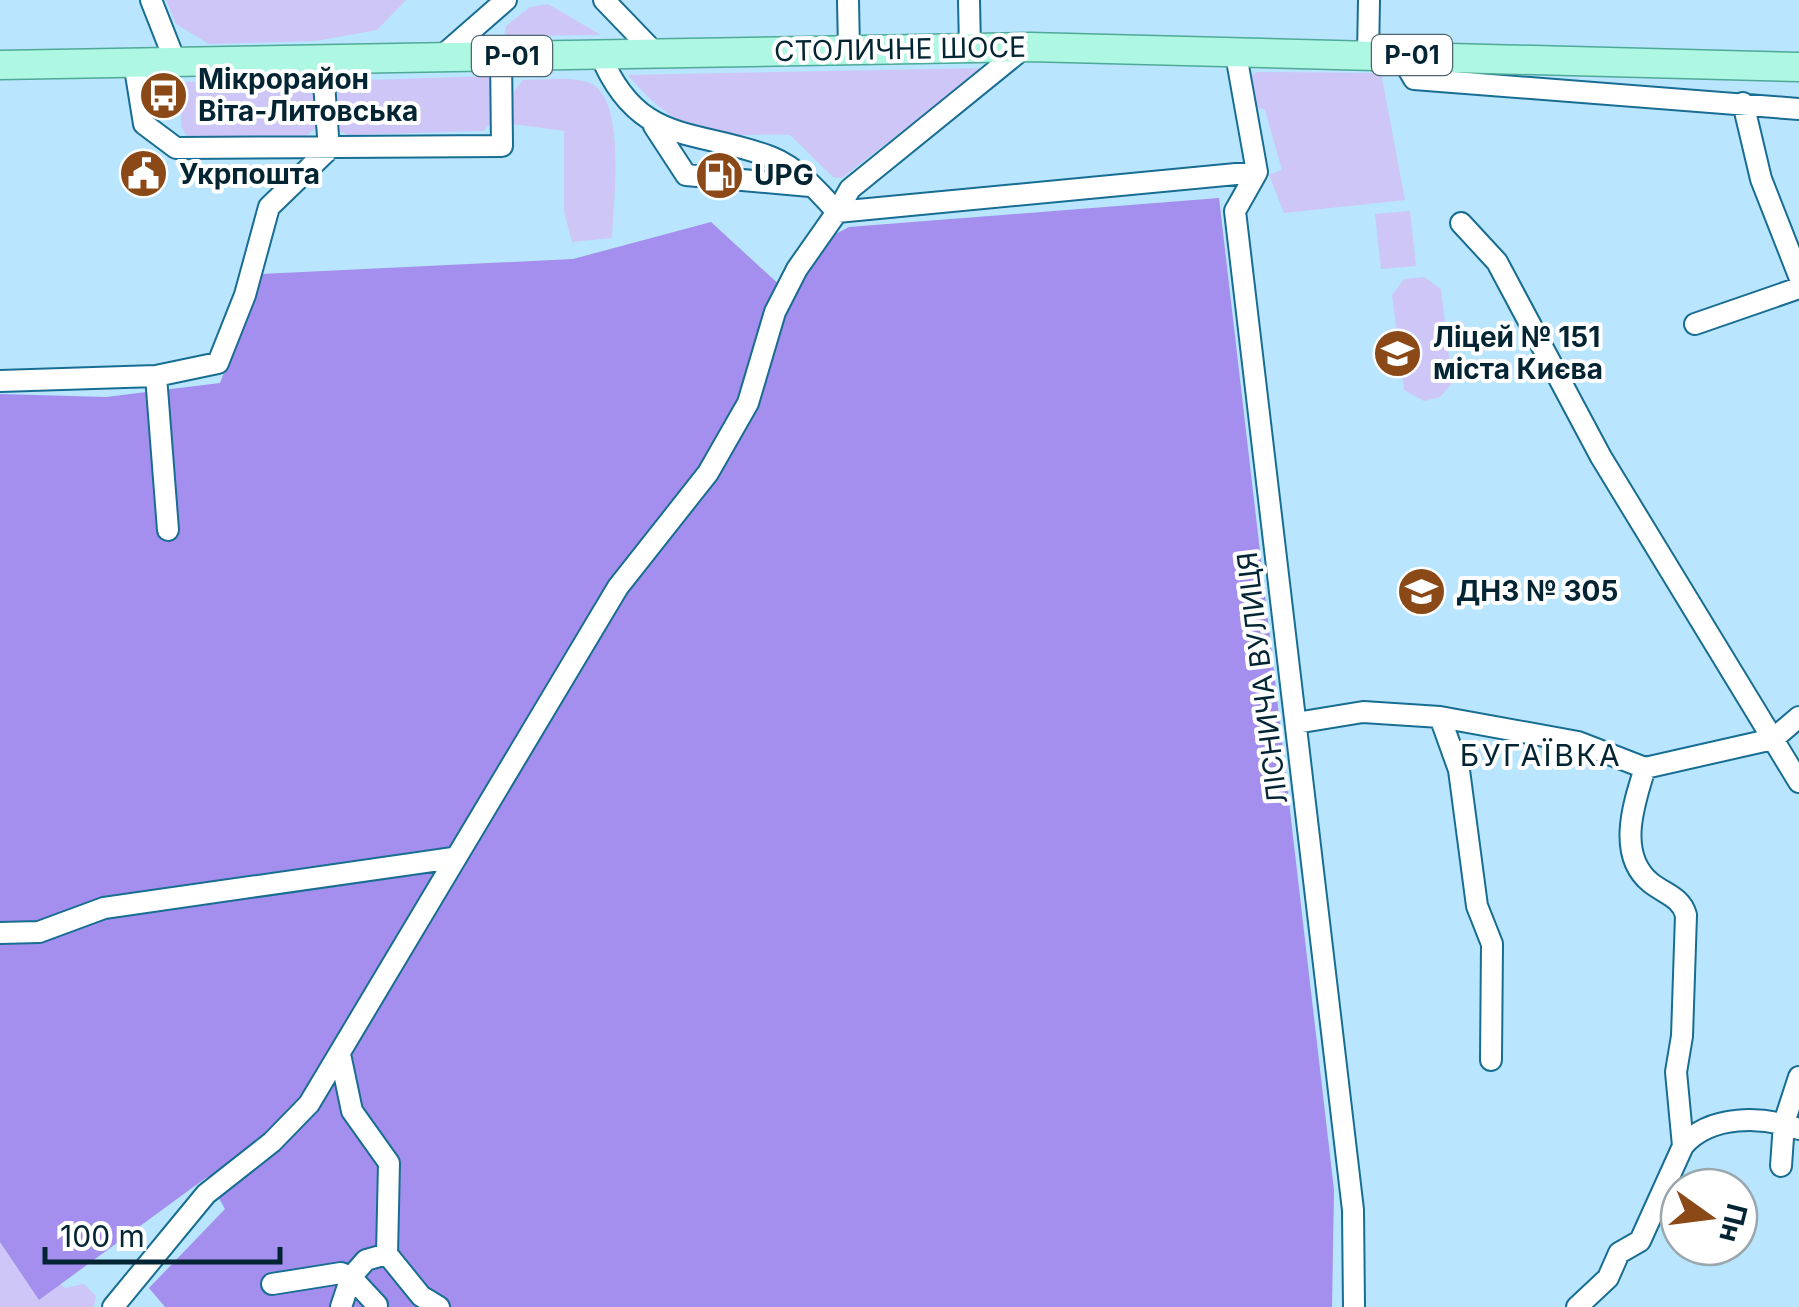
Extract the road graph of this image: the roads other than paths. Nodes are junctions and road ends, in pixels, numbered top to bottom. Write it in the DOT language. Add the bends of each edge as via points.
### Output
graph roads {
  1 [pos="151,0"];
  2 [pos="506,0"];
  3 [pos="604,0"];
  4 [pos="848,0"];
  5 [pos="968,0"];
  6 [pos="1369,0"];
  7 [pos="1025,47"];
  8 [pos="970,48"];
  9 [pos="1235,49"];
  10 [pos="849,50"];
  11 [pos="655,53"];
  12 [pos="600,54"];
  13 [pos="1368,54"];
  14 [pos="1400,55"];
  15 [pos="442,56"];
  16 [pos="501,56"];
  17 [pos="322,58"];
  18 [pos="175,61"];
  19 [pos="134,62"];
  20 [pos="0,64"];
  21 [pos="1799,67"];
  22 [pos="1742,102"];
  23 [pos="1799,109"];
  24 [pos="654,126"];
  25 [pos="328,149"];
  26 [pos="1256,172"];
  27 [pos="814,186"];
  28 [pos="837,212"];
  29 [pos="1461,223"];
  30 [pos="1799,276"];
  31 [pos="1799,288"];
  32 [pos="1696,324"];
  33 [pos="156,376"];
  34 [pos="0,380"];
  35 [pos="168,530"];
  36 [pos="1440,717"];
  37 [pos="1799,717"];
  38 [pos="1296,723"];
  39 [pos="1773,738"];
  40 [pos="1644,768"];
  41 [pos="1799,782"];
  42 [pos="453,858"];
  43 [pos="0,933"];
  44 [pos="340,1054"];
  45 [pos="1492,1060"];
  46 [pos="1799,1077"];
  47 [pos="1791,1126"];
  48 [pos="1682,1146"];
  49 [pos="1781,1166"];
  50 [pos="387,1254"];
  51 [pos="352,1276"];
  52 [pos="272,1284"];
  53 [pos="377,1305"];
  54 [pos="113,1307"];
  55 [pos="340,1307"];
  56 [pos="439,1307"];
  57 [pos="1354,1307"];
  58 [pos="1577,1307"];
  1 -- 18 [label="street"];
  2 -- 15 [label="street"];
  3 -- 11 [label="street"];
  4 -- 10 [label="street"];
  5 -- 8 [label="street"];
  6 -- 13 [label="street"];
  7 -- 8 [label="main road, СТОЛИЧНЕ ШОСЕ / Р-01"];
  7 -- 9 [label="main road, СТОЛИЧНЕ ШОСЕ / Р-01"];
  7 -- 28 [label="street" via="850,189"];
  8 -- 10 [label="main road, СТОЛИЧНЕ ШОСЕ / Р-01"];
  9 -- 13 [label="main road, СТОЛИЧНЕ ШОСЕ / Р-01"];
  9 -- 26 [label="street"];
  10 -- 11 [label="main road, СТОЛИЧНЕ ШОСЕ / Р-01"];
  11 -- 12 [label="main road, СТОЛИЧНЕ ШОСЕ / Р-01"];
  12 -- 16 [label="main road, СТОЛИЧНЕ ШОСЕ / Р-01"];
  12 -- 24 [label="street" via="612,83"];
  13 -- 14 [label="main road, СТОЛИЧНЕ ШОСЕ / Р-01"];
  14 -- 21 [label="main road, СТОЛИЧНЕ ШОСЕ / Р-01"];
  14 -- 22 [label="street" via="1414,79"];
  15 -- 16 [label="main road, СТОЛИЧНЕ ШОСЕ / Р-01"];
  15 -- 17 [label="main road, СТОЛИЧНЕ ШОСЕ / Р-01"];
  16 -- 25 [label="street" via="502,146"];
  17 -- 18 [label="main road, СТОЛИЧНЕ ШОСЕ / Р-01"];
  17 -- 25 [label="street"];
  18 -- 19 [label="main road, СТОЛИЧНЕ ШОСЕ / Р-01"];
  19 -- 20 [label="main road, СТОЛИЧНЕ ШОСЕ / Р-01"];
  19 -- 25 [label="street" via="144,124 176,148"];
  22 -- 23 [label="street"];
  22 -- 30 [label="street" via="1761,178"];
  24 -- 27 [label="street" via="774,158"];
  24 -- 27 [label="street" via="686,175"];
  25 -- 33 [label="street" via="269,207 218,363"];
  26 -- 28 [label="street"];
  26 -- 38 [label="street, ЛІСНИЧА ВУЛИЦЯ" via="1235,212"];
  27 -- 28 [label="street"];
  28 -- 42 [label="street" via="797,269 748,403 708,473 618,587"];
  29 -- 39 [label="street" via="1497,262 1600,456"];
  31 -- 32 [label="street"];
  33 -- 34 [label="street"];
  33 -- 35 [label="street"];
  36 -- 38 [label="street" via="1364,712"];
  36 -- 40 [label="street" via="1578,742"];
  36 -- 45 [label="street" via="1458,770 1477,906 1492,944"];
  37 -- 39 [label="street"];
  38 -- 57 [label="street, ЛІСНИЧА ВУЛИЦЯ" via="1353,1210"];
  39 -- 40 [label="street"];
  39 -- 41 [label="street"];
  40 -- 48 [label="street" via="1630,832 1635,856 1647,880 1679,900 1686,915 1676,1072"];
  42 -- 43 [label="street" via="104,908 39,932"];
  42 -- 44 [label="street"];
  44 -- 50 [label="street" via="352,1111 389,1162"];
  44 -- 54 [label="street" via="309,1104 206,1194"];
  46 -- 47 [label="street"];
  47 -- 48 [label="street" via="1772,1118 1706,1127"];
  47 -- 49 [label="street"];
  48 -- 58 [label="street" via="1640,1242 1619,1253 1608,1278"];
  50 -- 51 [label="street" via="366,1260"];
  50 -- 56 [label="street" via="421,1296"];
  51 -- 52 [label="street"];
  51 -- 53 [label="street"];
  51 -- 55 [label="street"];
}
